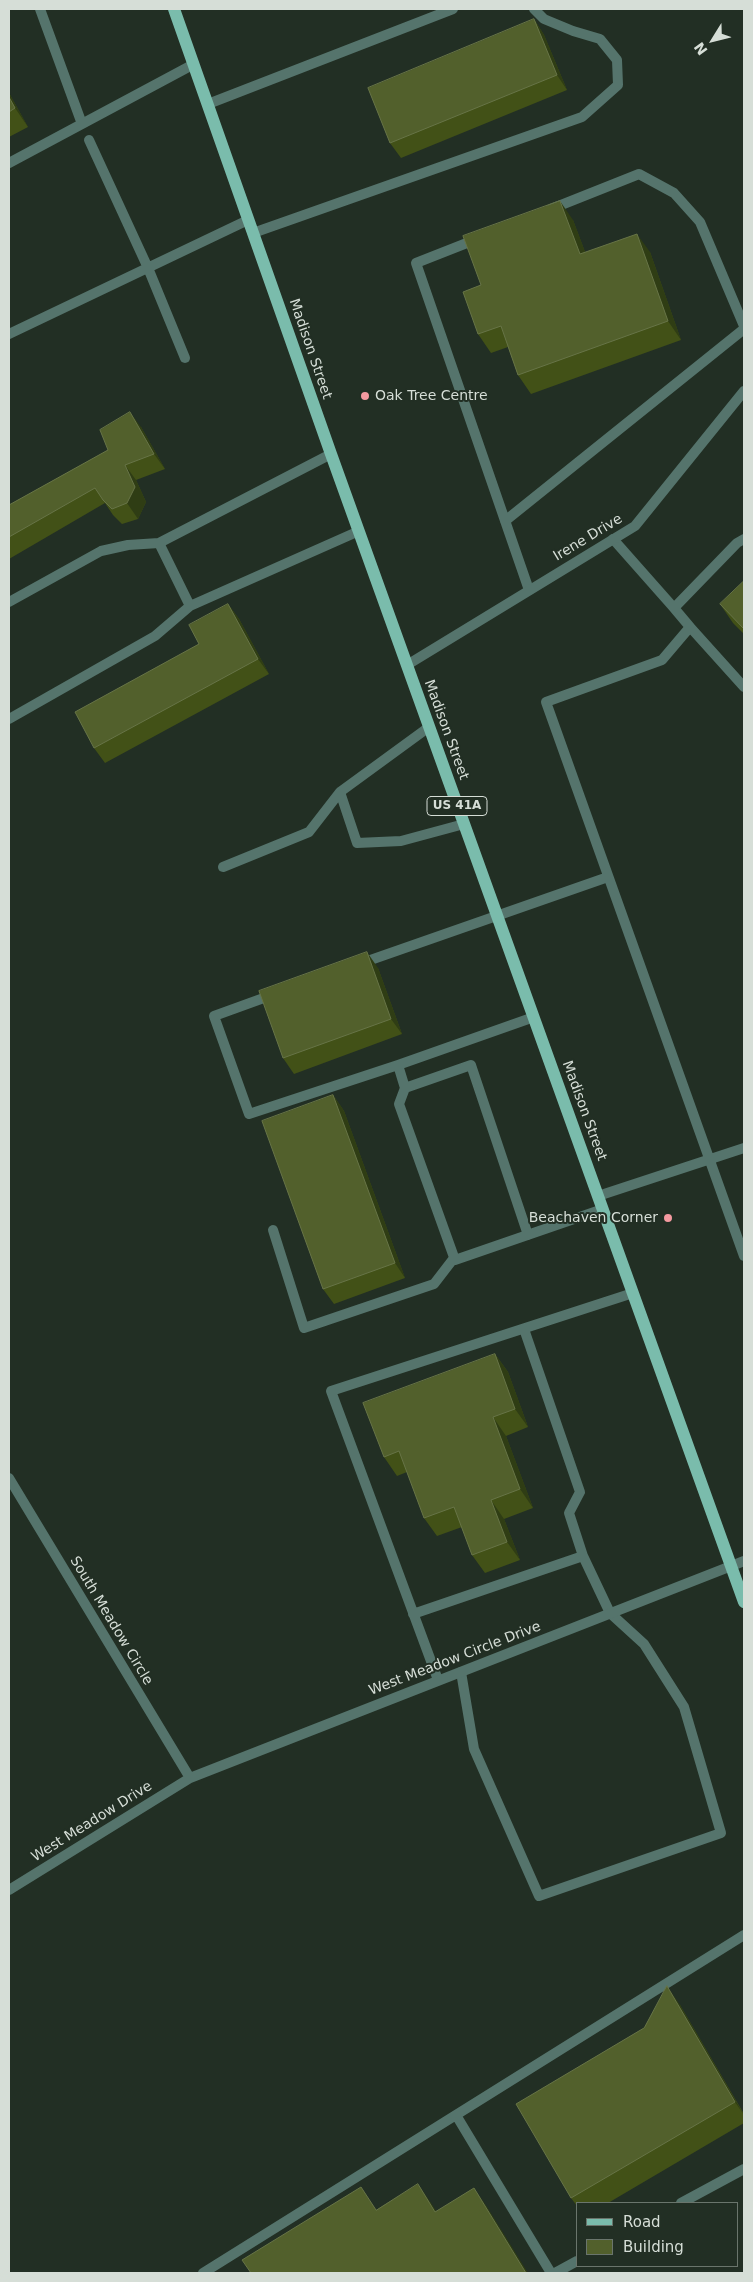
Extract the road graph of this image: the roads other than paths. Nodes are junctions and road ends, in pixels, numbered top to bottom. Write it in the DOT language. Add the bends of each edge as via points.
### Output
graph roads {
  1 [pos="40,9"];
  2 [pos="174,9"];
  3 [pos="453,9"];
  4 [pos="534,9"];
  5 [pos="194,64"];
  6 [pos="208,104"];
  7 [pos="82,124"];
  8 [pos="89,140"];
  9 [pos="9,163"];
  10 [pos="537,215"];
  11 [pos="248,220"];
  12 [pos="253,233"];
  13 [pos="491,233"];
  14 [pos="148,268"];
  15 [pos="744,327"];
  16 [pos="9,334"];
  17 [pos="184,358"];
  18 [pos="744,391"];
  19 [pos="331,454"];
  20 [pos="505,521"];
  21 [pos="359,531"];
  22 [pos="613,539"];
  23 [pos="744,539"];
  24 [pos="160,543"];
  25 [pos="529,590"];
  26 [pos="9,602"];
  27 [pos="190,606"];
  28 [pos="674,608"];
  29 [pos="690,627"];
  30 [pos="406,664"];
  31 [pos="744,687"];
  32 [pos="9,719"];
  33 [pos="429,727"];
  34 [pos="340,792"];
  35 [pos="464,824"];
  36 [pos="223,867"];
  37 [pos="608,877"];
  38 [pos="497,915"];
  39 [pos="351,967"];
  40 [pos="278,993"];
  41 [pos="534,1017"];
  42 [pos="398,1065"];
  43 [pos="405,1088"];
  44 [pos="744,1148"];
  45 [pos="711,1160"];
  46 [pos="598,1196"];
  47 [pos="602,1209"];
  48 [pos="273,1230"];
  49 [pos="528,1235"];
  50 [pos="744,1256"];
  51 [pos="454,1258"];
  52 [pos="633,1294"];
  53 [pos="524,1329"];
  54 [pos="9,1478"];
  55 [pos="584,1556"];
  56 [pos="744,1561"];
  57 [pos="731,1565"];
  58 [pos="744,1602"];
  59 [pos="610,1613"];
  60 [pos="413,1614"];
  61 [pos="461,1672"];
  62 [pos="438,1680"];
  63 [pos="190,1778"];
  64 [pos="9,1890"];
  65 [pos="744,1935"];
  66 [pos="456,2115"];
  67 [pos="744,2169"];
  68 [pos="684,2202"];
  69 [pos="576,2262"];
  70 [pos="204,2273"];
  71 [pos="553,2273"];
  1 -- 7 [label="street"];
  2 -- 5 [label="main road, Madison Street / US 41A"];
  3 -- 6 [label="street"];
  4 -- 12 [label="street" via="544,19 600,39 616,60 618,85 582,117"];
  5 -- 6 [label="main road, Madison Street / US 41A"];
  5 -- 7 [label="street"];
  6 -- 11 [label="main road, Madison Street / US 41A"];
  7 -- 9 [label="street"];
  8 -- 14 [label="street"];
  10 -- 15 [label="street" via="639,174 674,193 700,222"];
  11 -- 12 [label="main road, Madison Street / US 41A"];
  11 -- 14 [label="street"];
  12 -- 19 [label="main road, Madison Street / US 41A"];
  13 -- 20 [label="street" via="416,263"];
  14 -- 16 [label="street"];
  14 -- 17 [label="street"];
  15 -- 20 [label="street"];
  18 -- 22 [label="street, Irene Drive" via="635,526"];
  19 -- 21 [label="main road, Madison Street / US 41A"];
  19 -- 24 [label="street"];
  20 -- 25 [label="street"];
  21 -- 27 [label="street"];
  21 -- 30 [label="main road, Madison Street / US 41A"];
  22 -- 25 [label="street, Irene Drive"];
  22 -- 28 [label="street"];
  23 -- 28 [label="street"];
  24 -- 26 [label="street" via="101,551"];
  24 -- 27 [label="street"];
  25 -- 30 [label="street, Irene Drive"];
  27 -- 32 [label="street" via="155,636"];
  28 -- 29 [label="street"];
  29 -- 31 [label="street"];
  29 -- 37 [label="street" via="662,660 546,702"];
  30 -- 33 [label="main road, Madison Street / US 41A"];
  33 -- 34 [label="street"];
  33 -- 35 [label="main road, Madison Street / US 41A"];
  34 -- 35 [label="street" via="357,843 400,841"];
  34 -- 36 [label="street" via="310,832"];
  35 -- 38 [label="main road, Madison Street / US 41A"];
  37 -- 38 [label="street"];
  37 -- 45 [label="street"];
  38 -- 39 [label="street"];
  38 -- 41 [label="main road, Madison Street / US 41A"];
  40 -- 42 [label="street" via="214,1016 248,1114"];
  41 -- 42 [label="street"];
  41 -- 46 [label="main road, Madison Street / US 41A"];
  42 -- 43 [label="street"];
  43 -- 49 [label="street" via="471,1065"];
  43 -- 51 [label="street" via="399,1104"];
  44 -- 45 [label="street"];
  45 -- 46 [label="street"];
  45 -- 50 [label="street"];
  46 -- 47 [label="main road, Madison Street / US 41A"];
  47 -- 49 [label="street"];
  47 -- 52 [label="main road, Madison Street / US 41A"];
  48 -- 51 [label="street" via="304,1328 434,1284"];
  49 -- 51 [label="street"];
  52 -- 53 [label="street"];
  52 -- 57 [label="main road, Madison Street / US 41A"];
  53 -- 55 [label="street" via="580,1492 569,1513"];
  53 -- 60 [label="street" via="331,1391"];
  54 -- 63 [label="street, South Meadow Circle"];
  55 -- 59 [label="street"];
  55 -- 60 [label="street"];
  56 -- 57 [label="street, West Meadow Circle Drive"];
  57 -- 58 [label="main road, Madison Street / US 41A"];
  57 -- 59 [label="street, West Meadow Circle Drive"];
  59 -- 61 [label="street, West Meadow Circle Drive"];
  59 -- 61 [label="street" via="644,1644 684,1707 721,1833 539,1896 474,1749"];
  60 -- 62 [label="street"];
  61 -- 62 [label="street, West Meadow Circle Drive"];
  62 -- 63 [label="street, West Meadow Circle Drive"];
  63 -- 64 [label="street, West Meadow Drive"];
  65 -- 66 [label="street"];
  66 -- 70 [label="street"];
  66 -- 71 [label="street"];
  67 -- 68 [label="street"];
  69 -- 71 [label="street"];
}
